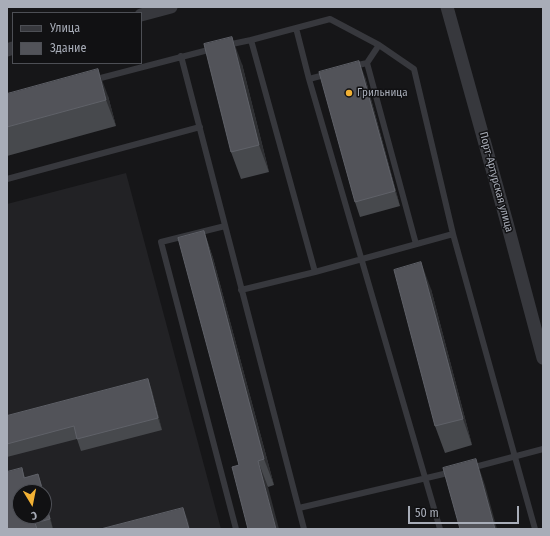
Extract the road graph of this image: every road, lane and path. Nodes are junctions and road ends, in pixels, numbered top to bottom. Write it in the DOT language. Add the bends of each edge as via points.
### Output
graph roads {
  1 [pos="171,7"];
  2 [pos="447,7"];
  3 [pos="142,15"];
  4 [pos="296,28"];
  5 [pos="250,40"];
  6 [pos="379,45"];
  7 [pos="181,56"];
  8 [pos="367,63"];
  9 [pos="345,69"];
  10 [pos="338,71"];
  11 [pos="309,79"];
  12 [pos="90,81"];
  13 [pos="200,127"];
  14 [pos="7,179"];
  15 [pos="225,226"];
  16 [pos="454,234"];
  17 [pos="416,244"];
  18 [pos="362,259"];
  19 [pos="315,272"];
  20 [pos="241,290"];
  21 [pos="543,358"];
  22 [pos="543,449"];
  23 [pos="515,456"];
  24 [pos="463,470"];
  25 [pos="455,472"];
  26 [pos="425,479"];
  27 [pos="299,508"];
  28 [pos="236,529"];
  29 [pos="304,529"];
  30 [pos="440,529"];
  31 [pos="535,529"];
  1 -- 3 [label="street"];
  2 -- 21 [label="street, Порт-Артурская улица"];
  4 -- 5 [label="lane"];
  4 -- 6 [label="lane" via="330,19"];
  4 -- 11 [label="lane"];
  5 -- 7 [label="lane"];
  5 -- 19 [label="lane"];
  6 -- 8 [label="lane"];
  6 -- 16 [label="lane" via="414,69"];
  7 -- 12 [label="lane"];
  7 -- 13 [label="lane"];
  8 -- 9 [label="lane"];
  8 -- 17 [label="lane"];
  10 -- 11 [label="lane"];
  11 -- 18 [label="lane"];
  13 -- 14 [label="lane"];
  13 -- 15 [label="lane"];
  15 -- 20 [label="lane"];
  15 -- 28 [label="lane" via="161,242"];
  16 -- 17 [label="lane"];
  16 -- 23 [label="lane"];
  17 -- 18 [label="lane"];
  18 -- 19 [label="lane"];
  18 -- 26 [label="lane"];
  19 -- 20 [label="lane"];
  20 -- 27 [label="lane"];
  22 -- 23 [label="lane"];
  23 -- 24 [label="lane"];
  23 -- 31 [label="lane"];
  25 -- 26 [label="lane"];
  26 -- 27 [label="lane"];
  26 -- 30 [label="lane"];
  27 -- 29 [label="lane"];
}
